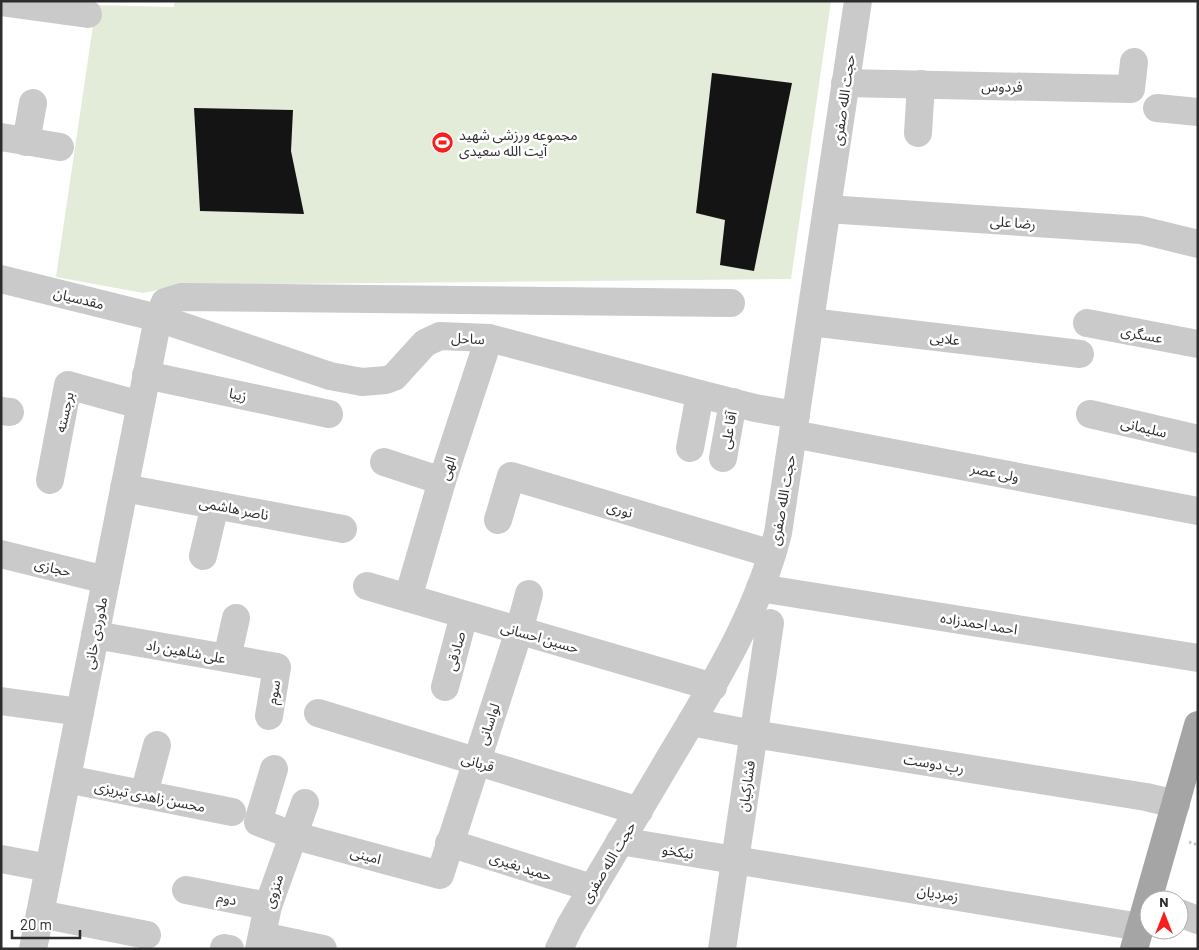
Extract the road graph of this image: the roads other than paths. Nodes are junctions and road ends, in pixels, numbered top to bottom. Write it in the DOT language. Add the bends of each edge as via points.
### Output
graph roads {
  1 [pos="858,1"];
  2 [pos="1,2"];
  3 [pos="88,14"];
  4 [pos="1134,62"];
  5 [pos="846,82"];
  6 [pos="921,84"];
  7 [pos="33,103"];
  8 [pos="1157,108"];
  9 [pos="1198,112"];
  10 [pos="918,134"];
  11 [pos="14,139"];
  12 [pos="60,147"];
  13 [pos="827,210"];
  14 [pos="1198,244"];
  15 [pos="1,279"];
  16 [pos="731,303"];
  17 [pos="158,318"];
  18 [pos="810,322"];
  19 [pos="1086,323"];
  20 [pos="490,338"];
  21 [pos="1198,344"];
  22 [pos="1080,354"];
  23 [pos="146,375"];
  24 [pos="700,394"];
  25 [pos="733,402"];
  26 [pos="140,405"];
  27 [pos="329,414"];
  28 [pos="1090,414"];
  29 [pos="794,424"];
  30 [pos="1198,439"];
  31 [pos="690,448"];
  32 [pos="723,458"];
  33 [pos="384,462"];
  34 [pos="50,480"];
  35 [pos="442,481"];
  36 [pos="124,488"];
  37 [pos="215,505"];
  38 [pos="1198,511"];
  39 [pos="498,520"];
  40 [pos="343,528"];
  41 [pos="1,554"];
  42 [pos="772,554"];
  43 [pos="203,556"];
  44 [pos="106,580"];
  45 [pos="367,586"];
  46 [pos="760,588"];
  47 [pos="529,594"];
  48 [pos="408,598"];
  49 [pos="464,615"];
  50 [pos="236,618"];
  51 [pos="770,623"];
  52 [pos="519,631"];
  53 [pos="95,634"];
  54 [pos="227,658"];
  55 [pos="1198,658"];
  56 [pos="277,668"];
  57 [pos="446,687"];
  58 [pos="712,687"];
  59 [pos="1,701"];
  60 [pos="80,712"];
  61 [pos="318,713"];
  62 [pos="268,716"];
  63 [pos="692,722"];
  64 [pos="1198,725"];
  65 [pos="754,734"];
  66 [pos="157,745"];
  67 [pos="476,761"];
  68 [pos="274,769"];
  69 [pos="66,779"];
  70 [pos="144,794"];
  71 [pos="305,803"];
  72 [pos="1176,804"];
  73 [pos="639,811"];
  74 [pos="232,812"];
  75 [pos="292,835"];
  76 [pos="620,841"];
  77 [pos="449,843"];
  78 [pos="1,859"];
  79 [pos="736,860"];
  80 [pos="49,868"];
  81 [pos="440,875"];
  82 [pos="592,888"];
  83 [pos="186,890"];
  84 [pos="1152,890"];
  85 [pos="268,906"];
  86 [pos="40,914"];
  87 [pos="1139,919"];
  88 [pos="147,935"];
  89 [pos="260,943"];
  90 [pos="33,949"];
  91 [pos="323,949"];
  92 [pos="559,949"];
  93 [pos="722,949"];
  1 -- 5 [label="street, حجت الله صفری"];
  2 -- 3 [label="street"];
  4 -- 6 [label="street, فردوس" via="1131,89"];
  5 -- 6 [label="street, فردوس"];
  5 -- 13 [label="street, حجت الله صفری"];
  6 -- 10 [label="street"];
  7 -- 11 [label="street"];
  8 -- 9 [label="street"];
  11 -- 12 [label="street"];
  13 -- 14 [label="street, رضا علی" via="1141,230"];
  13 -- 18 [label="street, حجت الله صفری"];
  15 -- 17 [label="street, مقدسیان"];
  16 -- 17 [label="street" via="182,298 165,302"];
  17 -- 20 [label="street, ساحل" via="330,376 362,382 381,381 394,376 425,343 440,336"];
  17 -- 23 [label="street, ملاوردی خانی"];
  18 -- 22 [label="street, علایی"];
  18 -- 29 [label="street, حجت الله صفری"];
  19 -- 21 [label="street, عسگری"];
  20 -- 24 [label="street, ساحل"];
  20 -- 35 [label="street, الهی"];
  23 -- 26 [label="street, ملاوردی خانی"];
  23 -- 27 [label="street, زیبا"];
  24 -- 25 [label="street, ساحل"];
  24 -- 31 [label="street"];
  25 -- 29 [label="street, ساحل"];
  25 -- 32 [label="street, آقا علی"];
  26 -- 34 [label="street, برجسته" via="68,386"];
  26 -- 36 [label="street, ملاوردی خانی"];
  28 -- 30 [label="street, سلیمانی"];
  29 -- 38 [label="street, ولی عصر"];
  29 -- 42 [label="street, حجت الله صفری"];
  33 -- 35 [label="street"];
  35 -- 48 [label="street, الهی"];
  36 -- 37 [label="street, ناصر هاشمی"];
  36 -- 44 [label="street, ملاوردی خانی"];
  37 -- 40 [label="street, ناصر هاشمی"];
  37 -- 43 [label="street"];
  39 -- 42 [label="street, نوری" via="510,476"];
  41 -- 44 [label="street, حجازی"];
  42 -- 46 [label="street, حجت الله صفری"];
  44 -- 53 [label="street, ملاوردی خانی"];
  45 -- 48 [label="street, حسین احسانی"];
  46 -- 55 [label="street, احمد احمدزاده"];
  46 -- 58 [label="street, حجت الله صفری"];
  47 -- 52 [label="street, لواسانی"];
  48 -- 49 [label="street, حسین احسانی"];
  49 -- 52 [label="street, حسین احسانی"];
  49 -- 57 [label="street, صادقی"];
  50 -- 54 [label="street"];
  51 -- 65 [label="street, فشارکیان"];
  52 -- 58 [label="street, حسین احسانی"];
  52 -- 67 [label="street, لواسانی"];
  53 -- 54 [label="street, علی شاهین راد"];
  53 -- 60 [label="street, ملاوردی خانی"];
  54 -- 56 [label="street, علی شاهین راد"];
  56 -- 62 [label="street, سوم"];
  58 -- 63 [label="street, حجت الله صفری"];
  59 -- 60 [label="street"];
  60 -- 69 [label="street, ملاوردی خانی"];
  61 -- 67 [label="street, قربانی"];
  63 -- 65 [label="street, رب دوست"];
  63 -- 73 [label="street, حجت الله صفری"];
  64 -- 72 [label="main road"];
  65 -- 72 [label="street, رب دوست"];
  65 -- 79 [label="street, فشارکیان"];
  66 -- 70 [label="street"];
  67 -- 73 [label="street, قربانی"];
  67 -- 77 [label="street, لواسانی"];
  68 -- 75 [label="street, امینی" via="258,822"];
  69 -- 70 [label="street, محسن زاهدی تبریزی"];
  69 -- 80 [label="street, ملاوردی خانی"];
  70 -- 74 [label="street, محسن زاهدی تبریزی"];
  71 -- 75 [label="street, منزوی"];
  72 -- 84 [label="main road"];
  73 -- 76 [label="street, حجت الله صفری"];
  75 -- 81 [label="street, امینی"];
  75 -- 85 [label="street, منزوی"];
  76 -- 79 [label="street, نیکخو"];
  76 -- 82 [label="street, حجت الله صفری"];
  77 -- 81 [label="street, لواسانی"];
  77 -- 82 [label="street, حمید بغیری"];
  78 -- 80 [label="street"];
  79 -- 87 [label="street, زمردیان"];
  79 -- 93 [label="street, فشارکیان"];
  80 -- 86 [label="street, ملاوردی خانی"];
  82 -- 92 [label="street, حجت الله صفری"];
  83 -- 85 [label="street, دوم"];
  85 -- 89 [label="street, منزوی"];
  86 -- 88 [label="street"];
  86 -- 90 [label="street, ملاوردی خانی"];
  89 -- 91 [label="street"];
}
